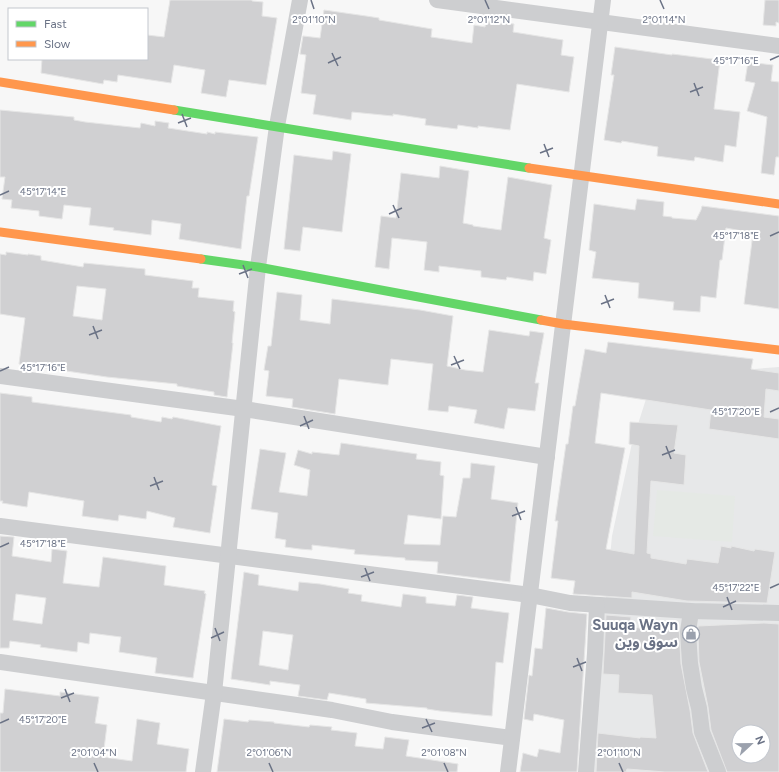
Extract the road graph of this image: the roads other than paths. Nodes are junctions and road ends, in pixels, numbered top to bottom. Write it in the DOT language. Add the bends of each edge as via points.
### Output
graph roads {
  1 [pos="300,0"];
  2 [pos="437,0"];
  3 [pos="603,0"];
  4 [pos="600,22"];
  5 [pos="779,46"];
  6 [pos="0,82"];
  7 [pos="277,126"];
  8 [pos="581,176"];
  9 [pos="779,204"];
  10 [pos="0,232"];
  11 [pos="258,268"];
  12 [pos="563,324"];
  13 [pos="779,350"];
  14 [pos="0,376"];
  15 [pos="244,409"];
  16 [pos="547,457"];
  17 [pos="0,526"];
  18 [pos="228,556"];
  19 [pos="530,595"];
  20 [pos="597,605"];
  21 [pos="691,611"];
  22 [pos="779,613"];
  23 [pos="0,662"];
  24 [pos="214,693"];
  25 [pos="512,738"];
  26 [pos="203,772"];
  27 [pos="508,772"];
  28 [pos="586,772"];
  29 [pos="718,772"];
  1 -- 7 [label="street"];
  2 -- 4 [label="street"];
  3 -- 4 [label="street"];
  4 -- 5 [label="street"];
  4 -- 8 [label="street"];
  6 -- 7 [label="street"];
  7 -- 8 [label="street"];
  7 -- 11 [label="street"];
  8 -- 9 [label="street"];
  8 -- 12 [label="street"];
  10 -- 11 [label="street"];
  11 -- 12 [label="street"];
  11 -- 15 [label="street"];
  12 -- 13 [label="street"];
  12 -- 16 [label="street"];
  14 -- 15 [label="street"];
  15 -- 16 [label="street"];
  15 -- 18 [label="street"];
  16 -- 19 [label="street"];
  17 -- 18 [label="street"];
  18 -- 19 [label="street"];
  18 -- 24 [label="street"];
  19 -- 20 [label="street" via="570,603"];
  19 -- 25 [label="street"];
  20 -- 21 [label="street"];
  20 -- 28 [label="street"];
  21 -- 22 [label="street"];
  21 -- 29 [label="street" via="688,632 694,688 702,732"];
  23 -- 24 [label="street"];
  24 -- 25 [label="street" via="332,710 392,722"];
  24 -- 26 [label="street"];
  25 -- 27 [label="street"];
}
